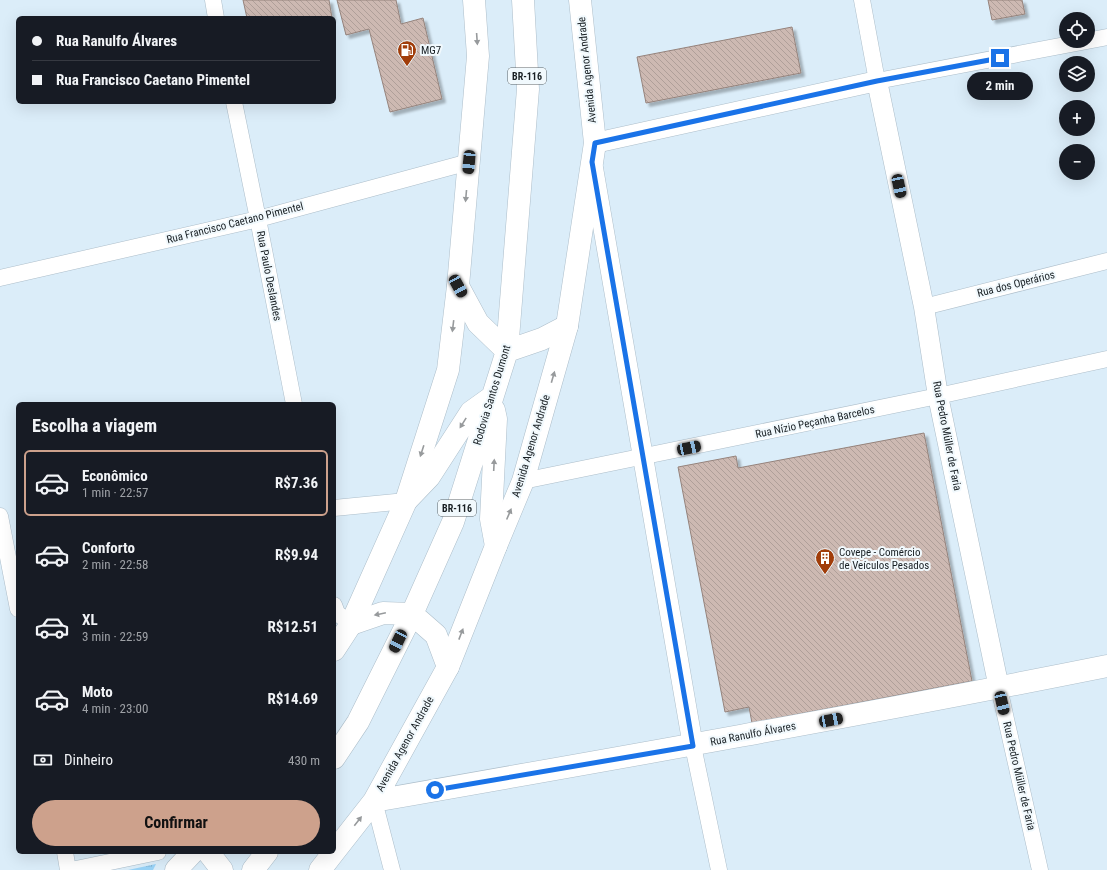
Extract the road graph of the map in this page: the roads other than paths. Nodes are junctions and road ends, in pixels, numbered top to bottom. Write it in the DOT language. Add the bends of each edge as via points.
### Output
graph roads {
  1 [pos="213,0"];
  2 [pos="474,0"];
  3 [pos="523,0"];
  4 [pos="580,0"];
  5 [pos="862,0"];
  6 [pos="216,16"];
  7 [pos="1107,38"];
  8 [pos="877,81"];
  9 [pos="234,104"];
  10 [pos="594,153"];
  11 [pos="469,162"];
  12 [pos="258,219"];
  13 [pos="1107,261"];
  14 [pos="0,278"];
  15 [pos="458,286"];
  16 [pos="924,307"];
  17 [pos="567,326"];
  18 [pos="507,351"];
  19 [pos="1107,359"];
  20 [pos="938,396"];
  21 [pos="492,397"];
  22 [pos="294,402"];
  23 [pos="643,457"];
  24 [pos="523,481"];
  25 [pos="406,501"];
  26 [pos="336,508"];
  27 [pos="0,516"];
  28 [pos="496,546"];
  29 [pos="10,581"];
  30 [pos="16,602"];
  31 [pos="336,608"];
  32 [pos="412,614"];
  33 [pos="350,624"];
  34 [pos="336,647"];
  35 [pos="1107,666"];
  36 [pos="448,667"];
  37 [pos="999,688"];
  38 [pos="693,746"];
  39 [pos="336,755"];
  40 [pos="374,801"];
  41 [pos="336,849"];
  42 [pos="66,854"];
  43 [pos="148,854"];
  44 [pos="191,854"];
  45 [pos="210,854"];
  46 [pos="265,854"];
  47 [pos="332,854"];
  48 [pos="70,870"];
  49 [pos="176,870"];
  50 [pos="222,870"];
  51 [pos="253,870"];
  52 [pos="320,870"];
  53 [pos="392,870"];
  54 [pos="719,870"];
  55 [pos="1040,870"];
  1 -- 6 [label="street"];
  2 -- 11 [label="main road, one-way" via="478,56"];
  3 -- 18 [label="main road, Rodovia Santos Dumont / BR-116" via="528,89"];
  4 -- 10 [label="main road, Avenida Agenor Andrade"];
  5 -- 8 [label="street, Rua Pedro Müller de Faria"];
  7 -- 8 [label="street"];
  8 -- 10 [label="street"];
  8 -- 16 [label="street, Rua Pedro Müller de Faria"];
  9 -- 12 [label="street, Rua Paulo Deslandes"];
  10 -- 17 [label="main road, Avenida Agenor Andrade"];
  10 -- 23 [label="street"];
  11 -- 12 [label="street, Rua Francisco Caetano Pimentel"];
  11 -- 15 [label="main road, one-way"];
  12 -- 14 [label="street, Rua Francisco Caetano Pimentel"];
  12 -- 22 [label="street, Rua Paulo Deslandes"];
  13 -- 16 [label="street, Rua dos Operários"];
  15 -- 18 [label="main road" via="478,323"];
  15 -- 25 [label="main road, one-way" via="448,370"];
  16 -- 20 [label="street, Rua Pedro Müller de Faria"];
  17 -- 18 [label="main road" via="542,340"];
  24 -- 17 [label="main road, Avenida Agenor Andrade, one-way"];
  18 -- 21 [label="main road, Rodovia Santos Dumont / BR-116"];
  19 -- 20 [label="street, Rua Nízio Peçanha Barcelos"];
  20 -- 23 [label="street, Rua Nízio Peçanha Barcelos"];
  20 -- 37 [label="street, Rua Pedro Müller de Faria"];
  21 -- 25 [label="main road, one-way" via="470,412 429,477"];
  28 -- 21 [label="main road, one-way" via="491,519 496,419"];
  21 -- 32 [label="main road, Rodovia Santos Dumont / BR-116" via="453,522"];
  23 -- 24 [label="street, Rua Nízio Peçanha Barcelos"];
  23 -- 38 [label="street"];
  28 -- 24 [label="main road, Avenida Agenor Andrade, one-way"];
  25 -- 26 [label="street"];
  25 -- 33 [label="main road"];
  27 -- 29 [label="street"];
  36 -- 28 [label="main road, Avenida Agenor Andrade, one-way"];
  29 -- 30 [label="street"];
  31 -- 33 [label="street"];
  32 -- 33 [label="main road, one-way" via="382,612"];
  32 -- 36 [label="main road" via="436,635"];
  32 -- 39 [label="main road, Rodovia Santos Dumont / BR-116" via="358,722"];
  33 -- 34 [label="main road"];
  35 -- 37 [label="main road, Rua Ranulfo Álvares"];
  36 -- 40 [label="main road, Avenida Agenor Andrade"];
  37 -- 38 [label="main road, Rua Ranulfo Álvares"];
  37 -- 55 [label="street, Rua Pedro Müller de Faria"];
  38 -- 40 [label="main road, Rua Ranulfo Álvares"];
  38 -- 54 [label="street"];
  41 -- 40 [label="main road, Avenida Agenor Andrade, one-way"];
  40 -- 53 [label="street"];
  42 -- 48 [label="street"];
  43 -- 48 [label="street"];
  44 -- 49 [label="main road"];
  45 -- 50 [label="main road"];
  46 -- 51 [label="main road"];
  47 -- 52 [label="main road, Avenida Agenor Andrade"];
}
